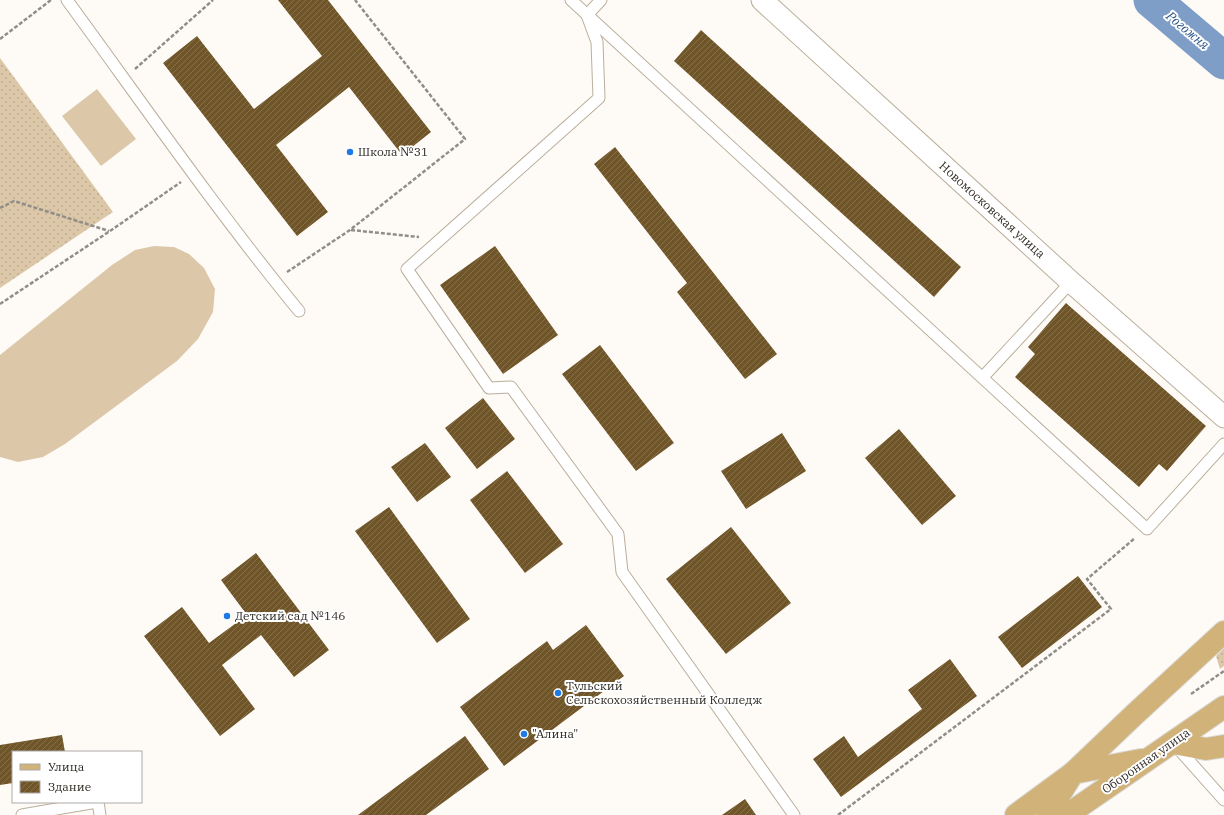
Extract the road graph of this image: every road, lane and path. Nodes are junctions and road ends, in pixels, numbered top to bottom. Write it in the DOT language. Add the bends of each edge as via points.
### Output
graph roads {
  1 [pos="51,0"];
  2 [pos="67,0"];
  3 [pos="213,0"];
  4 [pos="355,0"];
  5 [pos="571,0"];
  6 [pos="601,0"];
  7 [pos="762,0"];
  8 [pos="587,15"];
  9 [pos="0,39"];
  10 [pos="124,78"];
  11 [pos="193,174"];
  12 [pos="0,208"];
  13 [pos="350,230"];
  14 [pos="110,232"];
  15 [pos="441,239"];
  16 [pos="274,280"];
  17 [pos="1071,282"];
  18 [pos="0,304"];
  19 [pos="299,310"];
  20 [pos="983,377"];
  21 [pos="1224,417"];
  22 [pos="1224,444"];
  23 [pos="1147,528"];
  24 [pos="1224,632"];
  25 [pos="1224,707"];
  26 [pos="1173,743"];
  27 [pos="1224,746"];
  28 [pos="1150,758"];
  29 [pos="1073,773"];
  30 [pos="1224,800"];
  31 [pos="92,803"];
  32 [pos="98,803"];
  33 [pos="22,815"];
  34 [pos="100,815"];
  35 [pos="794,815"];
  36 [pos="838,815"];
  37 [pos="1016,815"];
  38 [pos="1046,815"];
  39 [pos="1068,815"];
  1 -- 9 [label="path"];
  2 -- 10 [label="lane"];
  3 -- 10 [label="path"];
  4 -- 13 [label="path" via="465,138"];
  5 -- 8 [label="lane"];
  6 -- 8 [label="lane"];
  7 -- 17 [label="street, Новомосковская улица"];
  8 -- 15 [label="lane" via="597,42 599,98"];
  8 -- 20 [label="lane"];
  10 -- 11 [label="lane"];
  11 -- 14 [label="path"];
  11 -- 16 [label="lane"];
  12 -- 14 [label="path" via="14,201"];
  13 -- 15 [label="path"];
  13 -- 16 [label="path"];
  14 -- 18 [label="path"];
  15 -- 35 [label="lane" via="407,269 489,388 511,387 618,534 622,572"];
  16 -- 19 [label="lane"];
  17 -- 20 [label="lane"];
  17 -- 21 [label="street, Новомосковская улица"];
  20 -- 23 [label="lane"];
  22 -- 23 [label="lane"];
  23 -- 36 [label="path" via="1087,579 1112,609"];
  24 -- 29 [label="main road"];
  25 -- 26 [label="main road, Оборонная улица"];
  26 -- 27 [label="main road" via="1206,749"];
  26 -- 28 [label="main road, Оборонная улица"];
  26 -- 30 [label="lane"];
  28 -- 29 [label="main road"];
  28 -- 39 [label="main road, Оборонная улица"];
  29 -- 37 [label="main road"];
  29 -- 38 [label="main road"];
  31 -- 33 [label="lane"];
  32 -- 34 [label="lane"];
}
